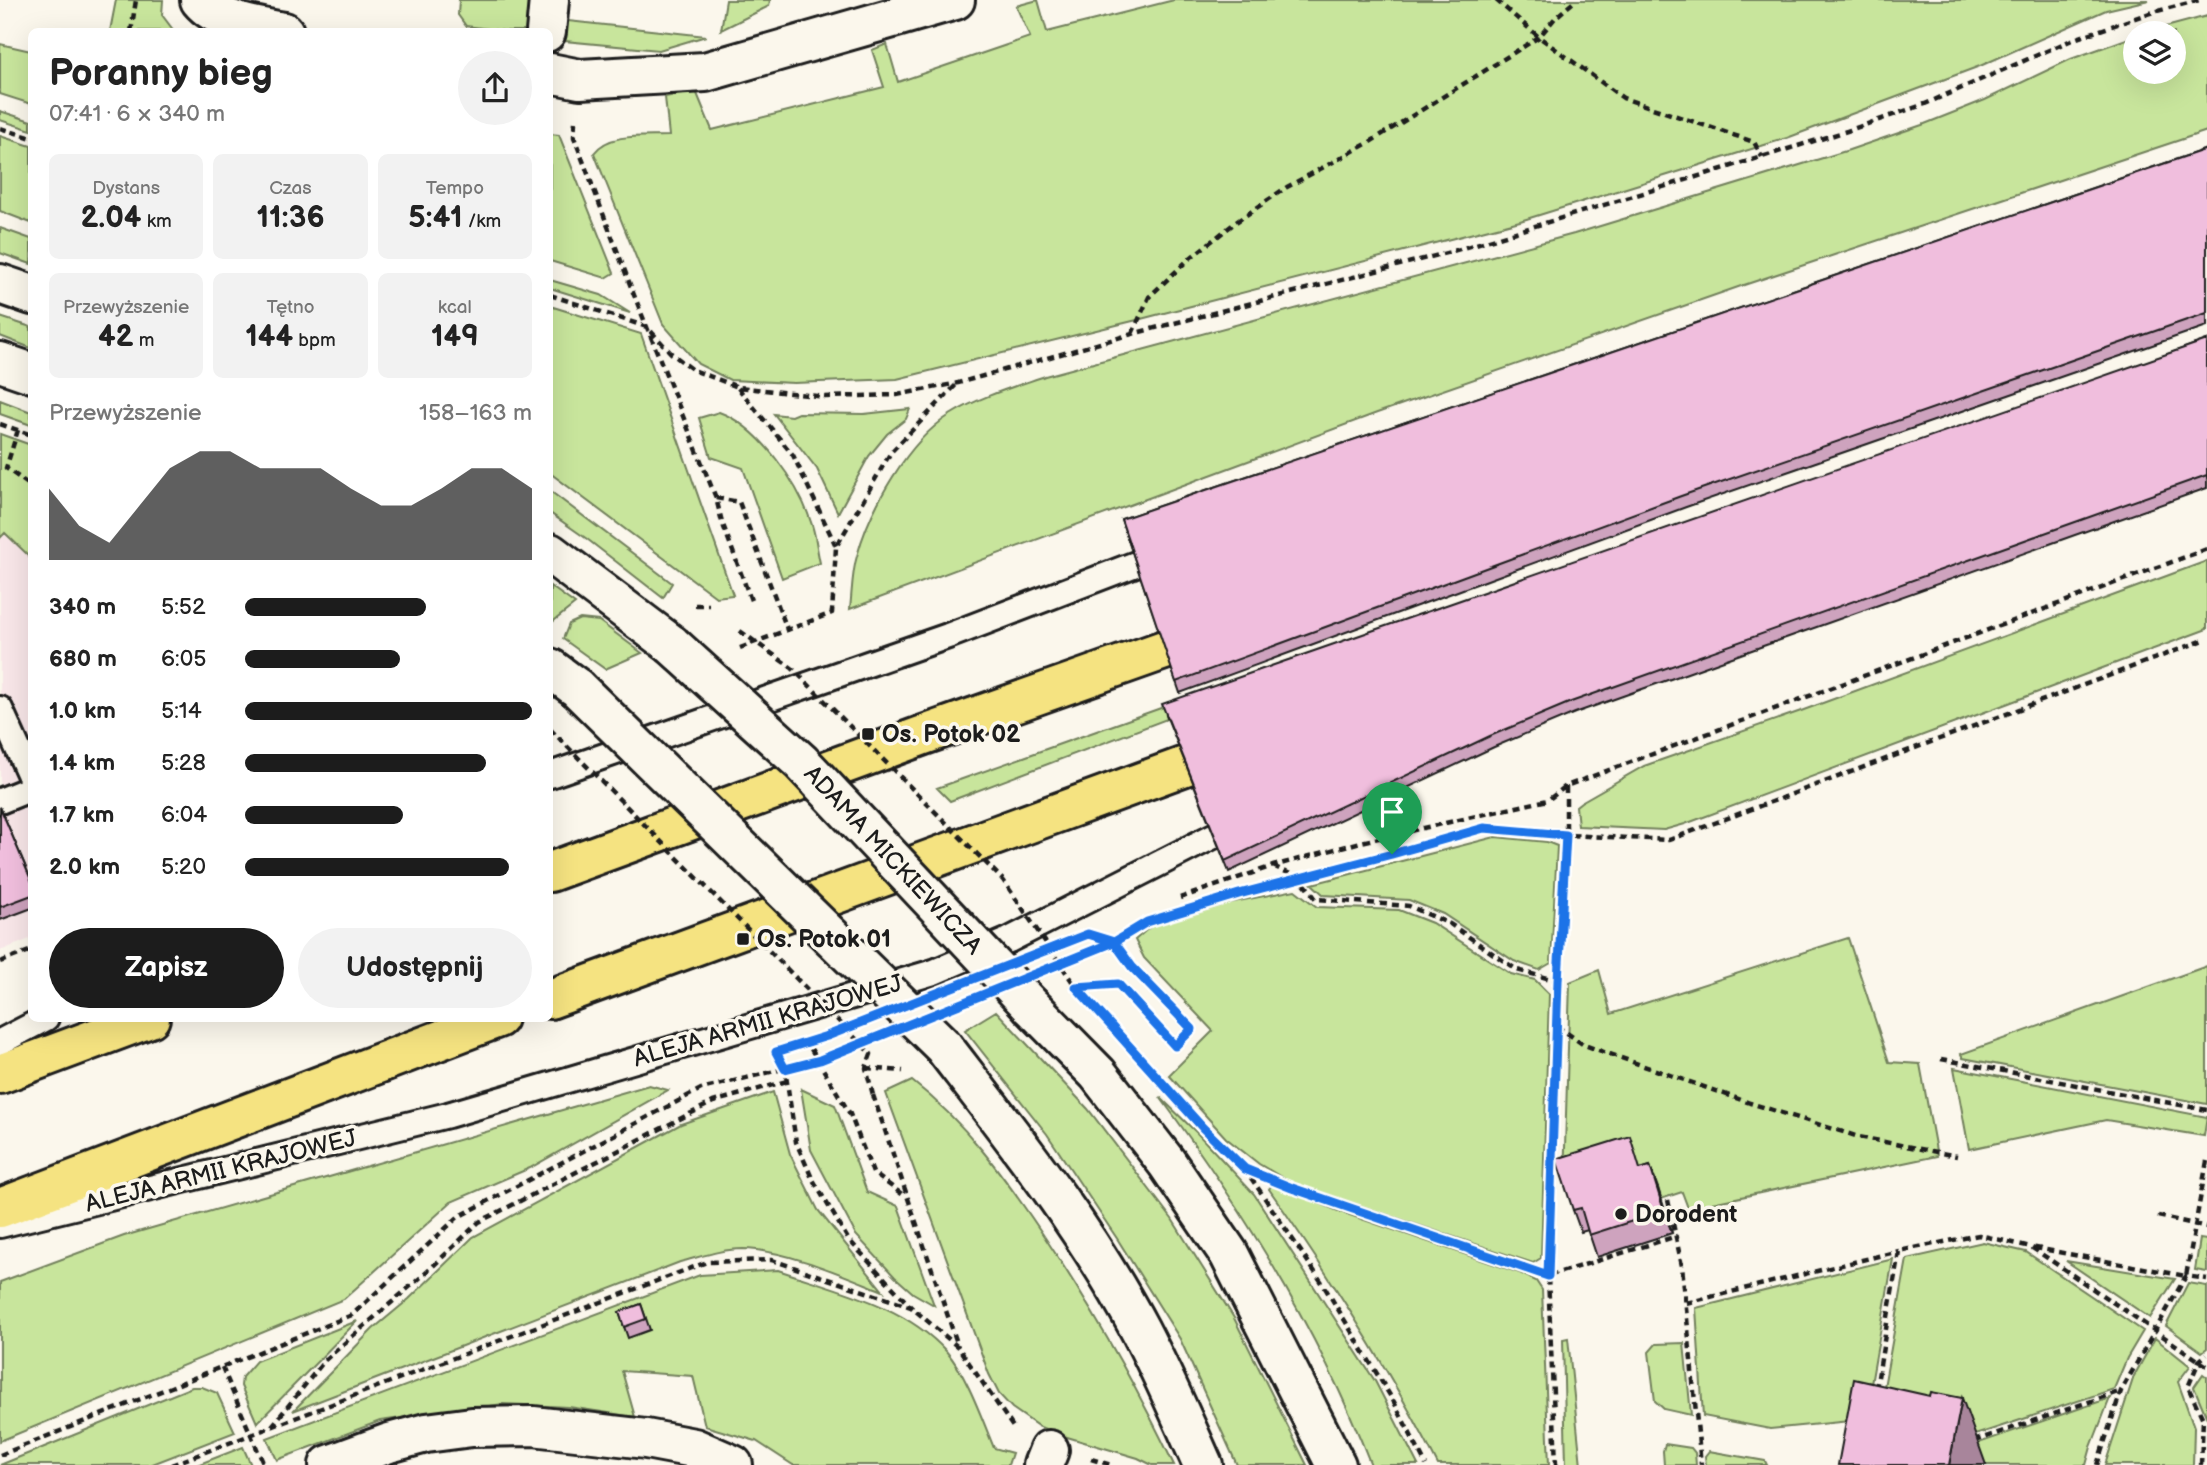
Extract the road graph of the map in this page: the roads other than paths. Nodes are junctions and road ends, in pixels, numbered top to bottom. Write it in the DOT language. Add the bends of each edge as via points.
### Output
graph roads {
  1 [pos="201,0"];
  2 [pos="549,0"];
  3 [pos="955,0"];
  4 [pos="838,17"];
  5 [pos="265,28"];
  6 [pos="546,28"];
  7 [pos="565,76"];
  8 [pos="0,284"];
  9 [pos="28,294"];
  10 [pos="0,362"];
  11 [pos="28,372"];
  12 [pos="1193,542"];
  13 [pos="553,555"];
  14 [pos="1249,620"];
  15 [pos="563,678"];
  16 [pos="0,709"];
  17 [pos="1265,737"];
  18 [pos="28,771"];
  19 [pos="553,774"];
  20 [pos="28,790"];
  21 [pos="0,801"];
  22 [pos="1266,809"];
  23 [pos="553,871"];
  24 [pos="553,998"];
  25 [pos="38,1022"];
  26 [pos="139,1022"];
  27 [pos="488,1022"];
  28 [pos="0,1042"];
  29 [pos="0,1074"];
  30 [pos="0,1208"];
  31 [pos="0,1225"];
  32 [pos="329,1465"];
  33 [pos="733,1465"];
  34 [pos="1203,1465"];
  35 [pos="1336,1465"];
  1 -- 5 [label="street" via="208,9"];
  2 -- 6 [label="street"];
  3 -- 4 [label="street"];
  4 -- 7 [label="street" via="705,72"];
  8 -- 9 [label="street"];
  10 -- 11 [label="street"];
  12 -- 19 [label="lane" via="948,636"];
  13 -- 35 [label="street, ADAMA MICKIEWICZA, bridge" via="672,645 801,762 1098,1074 1167,1163 1228,1254"];
  14 -- 23 [label="highway"];
  15 -- 34 [label="street, bridge" via="943,1046 1026,1153 1098,1258 1140,1330"];
  16 -- 18 [label="lane"];
  17 -- 24 [label="highway"];
  20 -- 21 [label="lane"];
  22 -- 31 [label="lane, ALEJA ARMII KRAJOWEJ" via="1009,940 934,972 448,1115"];
  25 -- 28 [label="lane"];
  26 -- 29 [label="highway"];
  27 -- 30 [label="highway, ALEJA ARMII KRAJOWEJ"];
  32 -- 33 [label="street" via="426,1433 533,1426 694,1448"];
}
